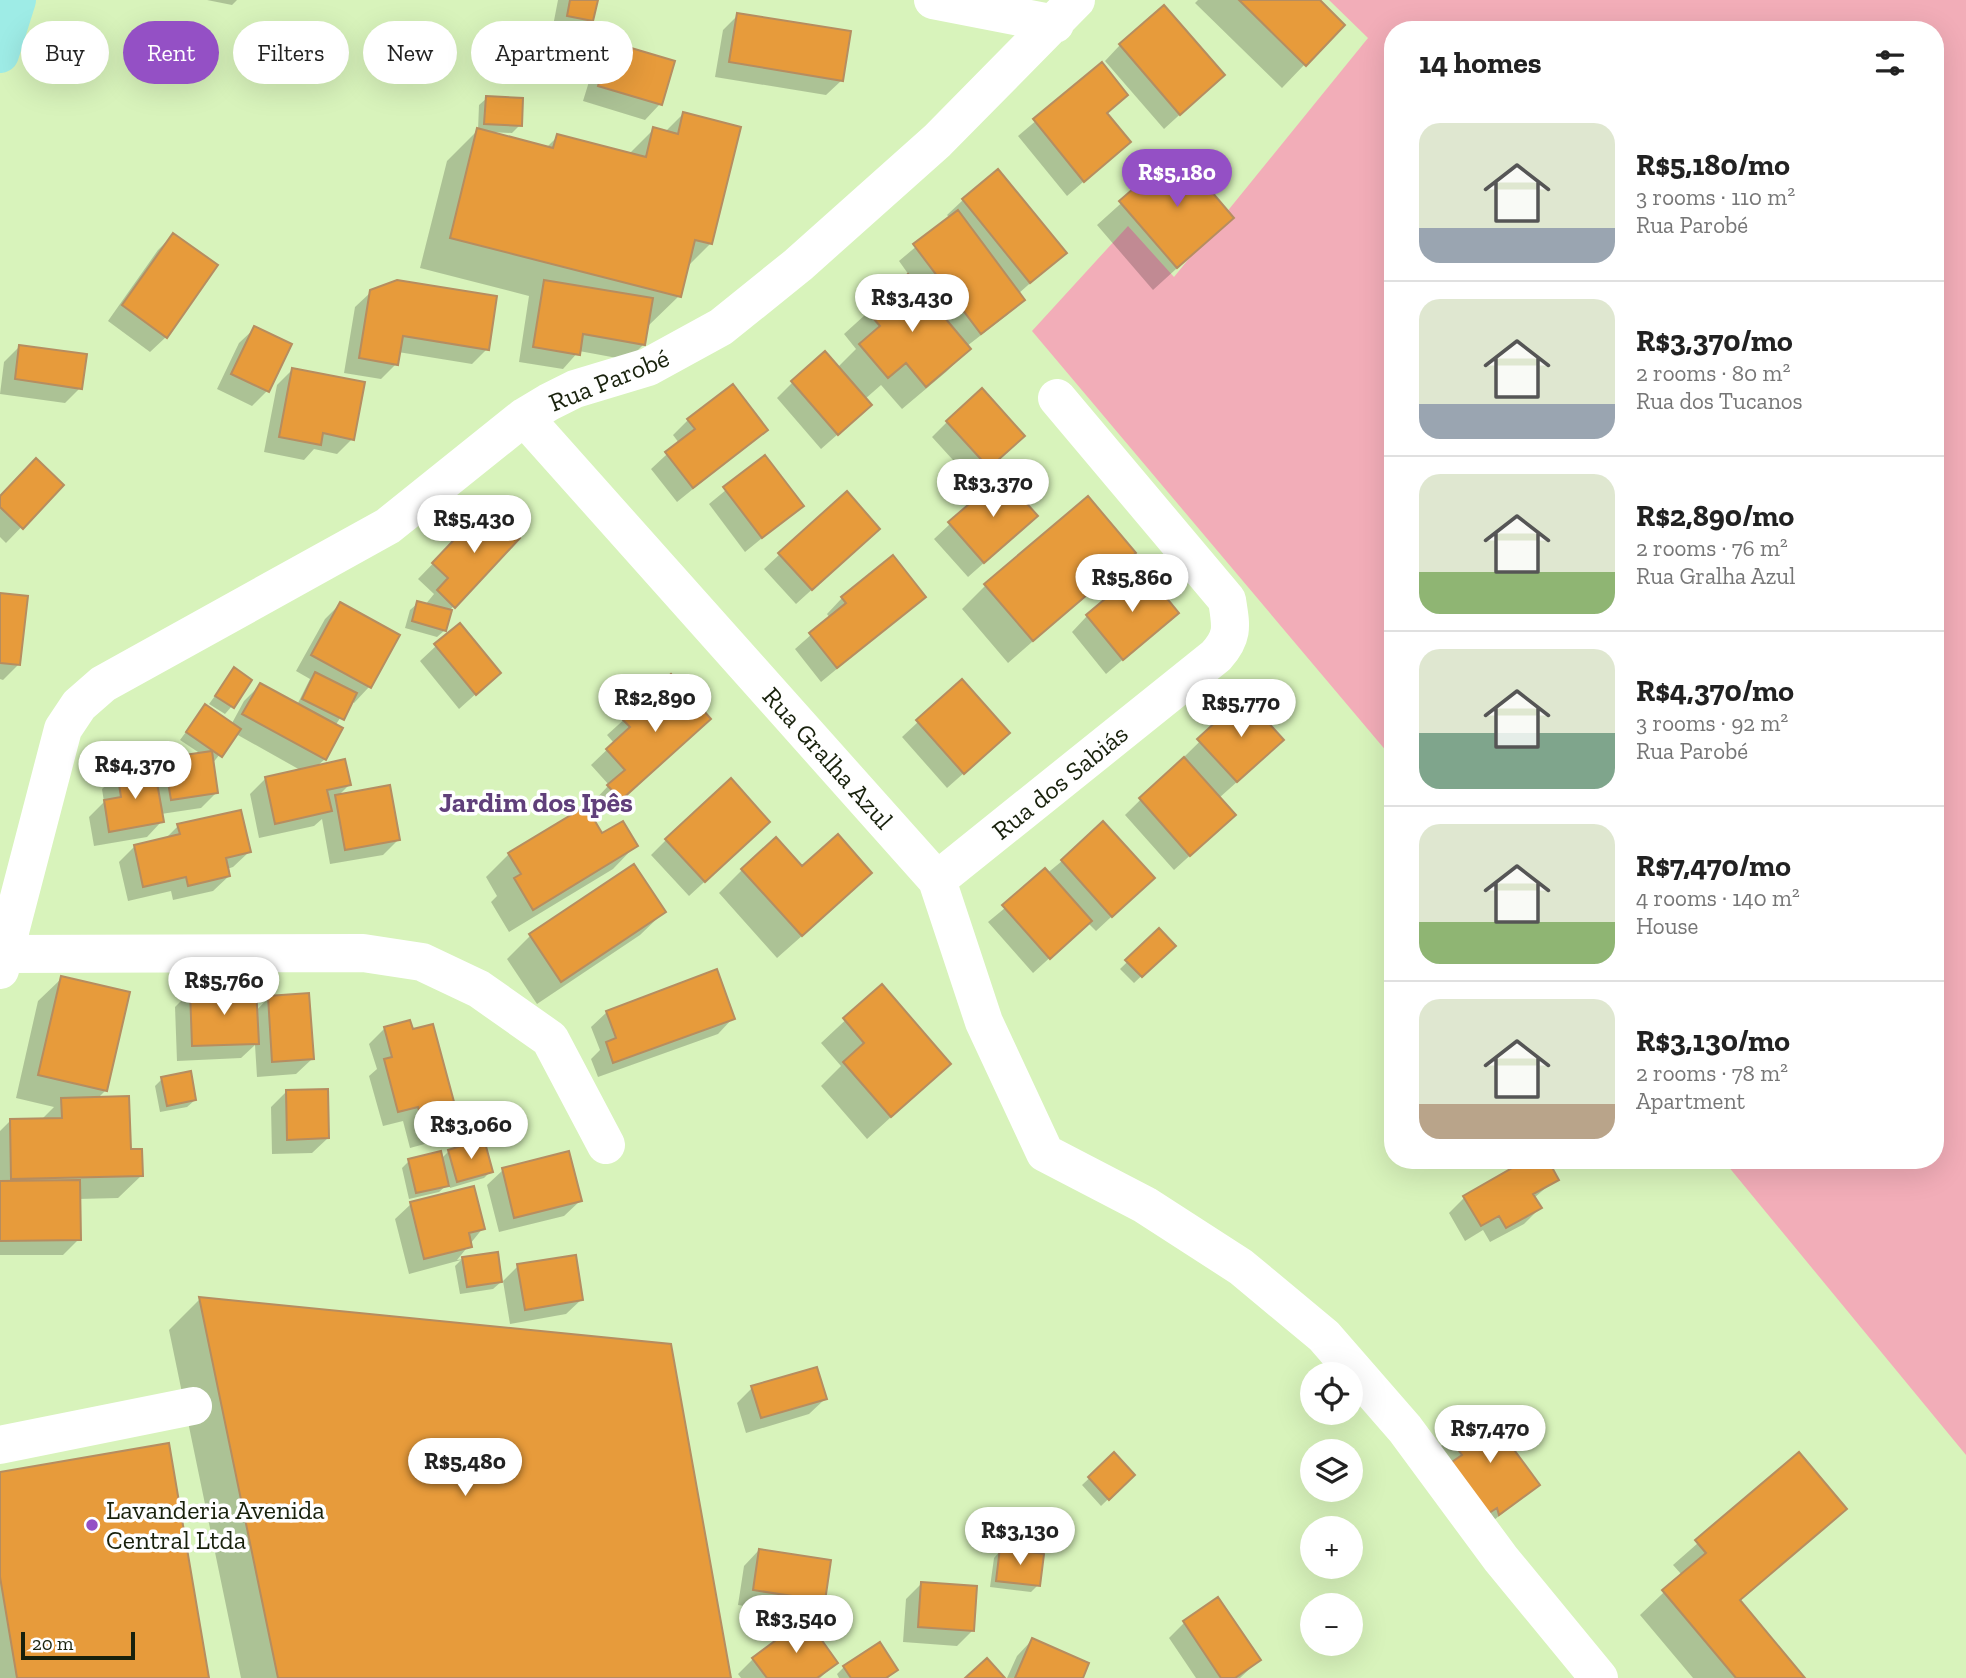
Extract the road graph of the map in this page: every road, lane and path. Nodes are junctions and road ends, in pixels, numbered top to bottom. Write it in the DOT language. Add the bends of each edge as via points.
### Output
graph roads {
  1 [pos="17,0"];
  2 [pos="933,0"];
  3 [pos="1065,12"];
  4 [pos="0,54"];
  5 [pos="1057,398"];
  6 [pos="524,417"];
  7 [pos="937,880"];
  8 [pos="2,962"];
  9 [pos="606,1145"];
  10 [pos="193,1406"];
  11 [pos="0,1445"];
  12 [pos="1599,1678"];
  1 -- 4 [label="main road"];
  2 -- 3 [label="street"];
  3 -- 6 [label="street, Rua Parobé" via="937,141 721,327 648,367 575,389"];
  5 -- 7 [label="street, Rua dos Sabiás" via="1227,600 1229,642"];
  6 -- 7 [label="street, Rua Gralha Azul"];
  6 -- 8 [label="street, Rua Parobé" via="388,526 103,684 79,705 63,729"];
  7 -- 12 [label="street, Rua Gralha Azul" via="984,1022 1045,1153 1145,1205 1241,1266 1324,1336 1405,1429 1501,1559"];
  8 -- 9 [label="street" via="363,954 422,962 479,989 550,1039"];
  10 -- 11 [label="street"];
}
